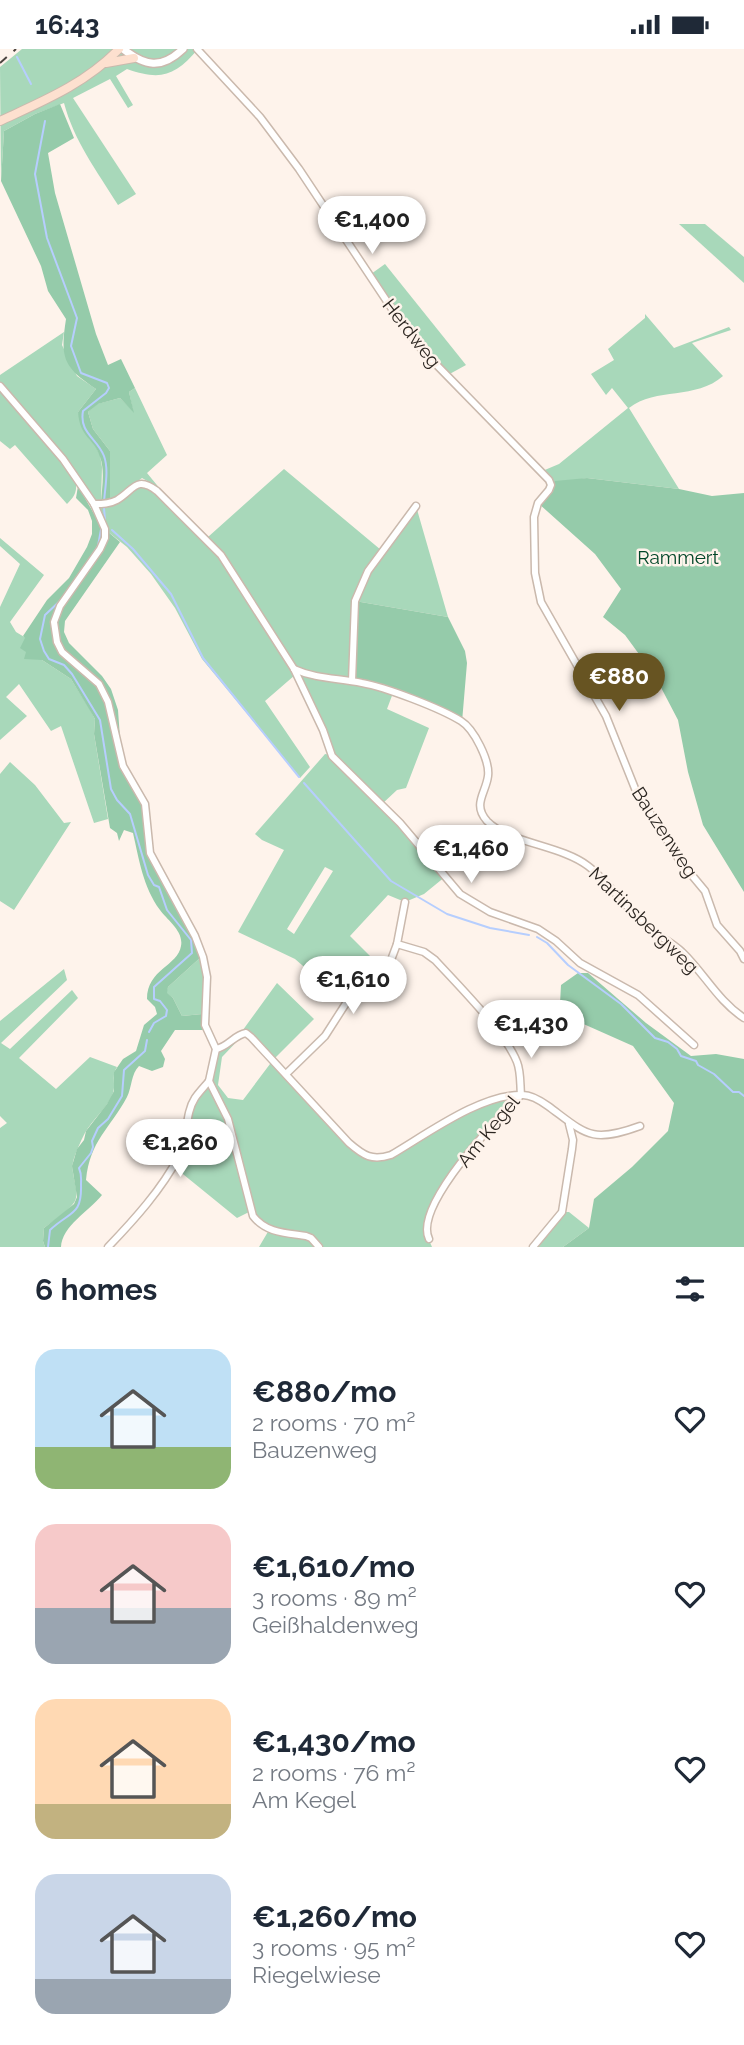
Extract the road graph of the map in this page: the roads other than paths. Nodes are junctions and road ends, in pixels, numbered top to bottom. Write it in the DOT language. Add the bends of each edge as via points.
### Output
graph roads {
  1 [pos="121,49"];
  2 [pos="183,49"];
  3 [pos="197,49"];
  4 [pos="134,58"];
  5 [pos="106,63"];
  6 [pos="0,121"];
  7 [pos="0,386"];
  8 [pos="540,472"];
  9 [pos="97,504"];
  10 [pos="416,506"];
  11 [pos="294,669"];
  12 [pos="352,681"];
  13 [pos="405,902"];
  14 [pos="397,944"];
  15 [pos="744,959"];
  16 [pos="744,1018"];
  17 [pos="694,1045"];
  18 [pos="216,1049"];
  19 [pos="286,1074"];
  20 [pos="209,1081"];
  21 [pos="521,1095"];
  22 [pos="569,1124"];
  23 [pos="640,1126"];
  24 [pos="429,1239"];
  25 [pos="108,1247"];
  26 [pos="319,1247"];
  27 [pos="533,1247"];
  1 -- 4 [label="street"];
  1 -- 5 [label="main road"];
  2 -- 4 [label="street" via="156,64"];
  3 -- 8 [label="street, Herdweg" via="260,117 299,169 423,351"];
  4 -- 5 [label="main road"];
  5 -- 6 [label="main road" via="66,90"];
  7 -- 9 [label="street"];
  8 -- 15 [label="street, Bauzenweg" via="551,485 538,502 534,517 535,573 541,602 606,716 636,791 680,861 705,891 717,925"];
  9 -- 11 [label="street" via="110,503 139,484 157,491 220,555"];
  9 -- 18 [label="street" via="105,538 60,606 54,622 57,642 62,652 99,684 108,702 122,766 145,804 150,853 203,957 205,1025"];
  10 -- 12 [label="street" via="368,571 355,601"];
  11 -- 12 [label="street, Martinsbergweg"];
  11 -- 17 [label="street" via="331,756 400,823 460,894 556,941 580,963 638,995"];
  12 -- 16 [label="street, Martinsbergweg" via="463,722 487,761 488,780 480,804 486,819 591,868 646,926 683,953"];
  13 -- 14 [label="street"];
  14 -- 19 [label="street" via="384,970 350,997 325,1036"];
  14 -- 21 [label="street, Am Kegel" via="435,960 473,1003 514,1056"];
  18 -- 19 [label="street" via="246,1033"];
  18 -- 20 [label="street"];
  19 -- 21 [label="street" via="349,1143 369,1158 379,1159 475,1107"];
  20 -- 25 [label="street" via="194,1099 179,1156"];
  20 -- 26 [label="street" via="228,1119 253,1216 269,1230 311,1238"];
  21 -- 22 [label="street" via="538,1100"];
  21 -- 24 [label="street, Am Kegel" via="495,1120 435,1200 426,1225"];
  22 -- 23 [label="street" via="595,1137"];
  22 -- 27 [label="street" via="573,1140 562,1212"];
}
